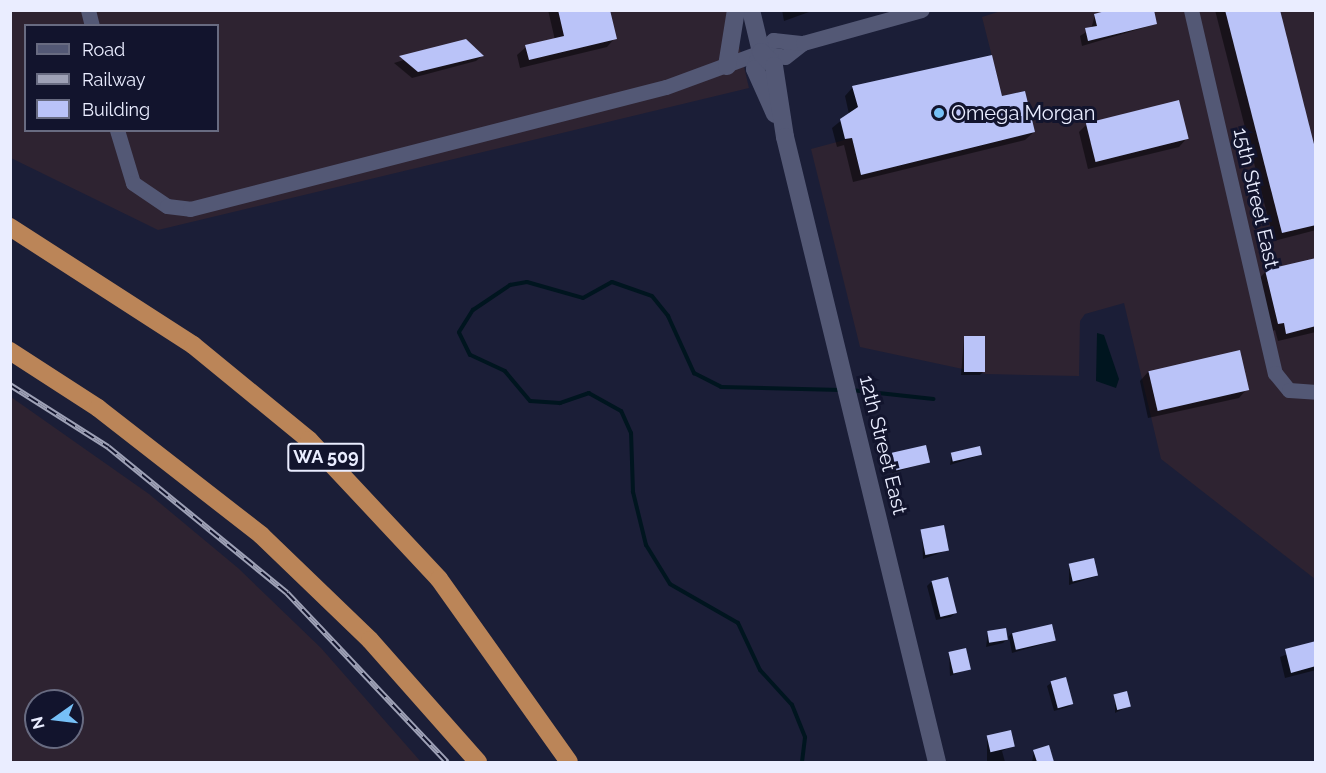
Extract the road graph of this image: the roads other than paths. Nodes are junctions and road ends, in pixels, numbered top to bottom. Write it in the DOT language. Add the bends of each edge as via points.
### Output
graph roads {
  1 [pos="736,10"];
  2 [pos="751,10"];
  3 [pos="922,10"];
  4 [pos="1191,10"];
  5 [pos="761,52"];
  6 [pos="727,66"];
  7 [pos="118,132"];
  8 [pos="10,227"];
  9 [pos="10,351"];
  10 [pos="1316,392"];
  11 [pos="478,762"];
  12 [pos="568,762"];
  13 [pos="937,762"];
  1 -- 6 [label="street"];
  2 -- 5 [label="street, 12th Street East"];
  3 -- 5 [label="street" via="803,43 773,40"];
  4 -- 10 [label="street, 15th Street East" via="1275,373 1289,390"];
  5 -- 6 [label="street"];
  5 -- 13 [label="street, 12th Street East" via="774,66 785,137"];
  6 -- 7 [label="street" via="666,87 190,209 167,206 133,183"];
  8 -- 12 [label="highway, WA 509" via="184,338 309,440 439,579"];
  9 -- 11 [label="highway" via="98,408 261,535 370,640"];
}
